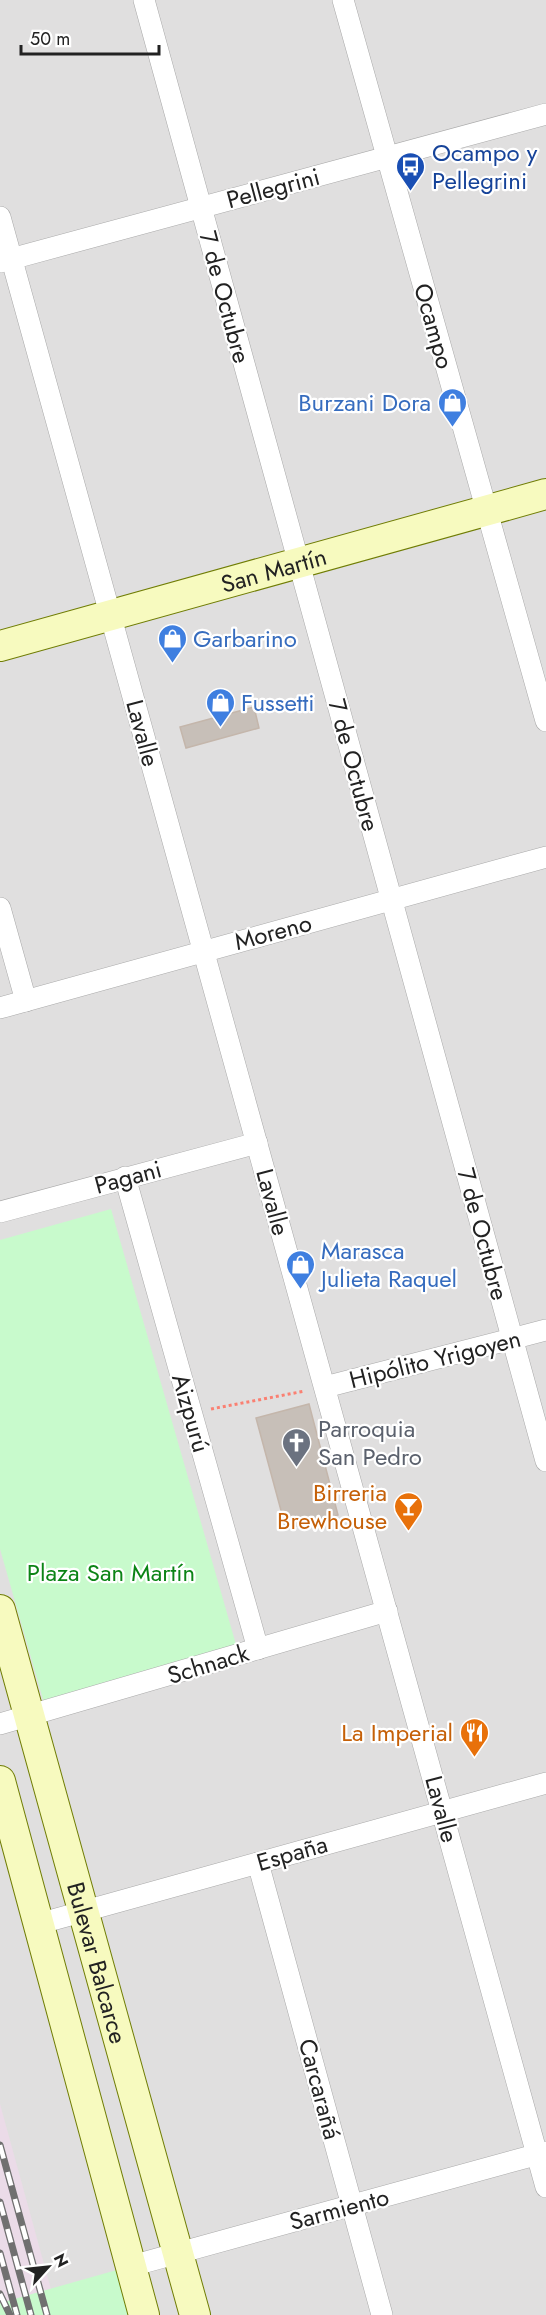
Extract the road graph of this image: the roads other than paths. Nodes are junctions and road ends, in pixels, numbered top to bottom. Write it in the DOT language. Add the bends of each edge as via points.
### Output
graph roads {
  1 [pos="144,0"];
  2 [pos="343,0"];
  3 [pos="546,114"];
  4 [pos="386,158"];
  5 [pos="201,207"];
  6 [pos="0,217"];
  7 [pos="6,260"];
  8 [pos="546,494"];
  9 [pos="486,511"];
  10 [pos="299,563"];
  11 [pos="110,615"];
  12 [pos="0,646"];
  13 [pos="546,721"];
  14 [pos="546,857"];
  15 [pos="392,900"];
  16 [pos="0,908"];
  17 [pos="204,951"];
  18 [pos="26,1001"];
  19 [pos="0,1008"];
  20 [pos="257,1143"];
  21 [pos="125,1177"];
  22 [pos="0,1212"];
  23 [pos="546,1330"];
  24 [pos="512,1339"];
  25 [pos="325,1387"];
  26 [pos="546,1461"];
  27 [pos="0,1610"];
  28 [pos="387,1611"];
  29 [pos="258,1649"];
  30 [pos="30,1717"];
  31 [pos="0,1724"];
  32 [pos="0,1781"];
  33 [pos="546,1783"];
  34 [pos="442,1812"];
  35 [pos="258,1863"];
  36 [pos="84,1911"];
  37 [pos="38,1924"];
  38 [pos="542,2153"];
  39 [pos="546,2187"];
  40 [pos="352,2206"];
  41 [pos="178,2254"];
  42 [pos="131,2266"];
  43 [pos="144,2315"];
  44 [pos="195,2315"];
  45 [pos="382,2315"];
  1 -- 5 [label="street, 7 de Octubre"];
  2 -- 4 [label="street, Ocampo"];
  3 -- 4 [label="street, Pellegrini"];
  4 -- 5 [label="street, Pellegrini"];
  4 -- 9 [label="street, Ocampo"];
  5 -- 7 [label="street, Pellegrini"];
  5 -- 10 [label="street, 7 de Octubre"];
  6 -- 7 [label="street, Lavalle"];
  7 -- 11 [label="street, Lavalle"];
  8 -- 9 [label="main road, San Martín"];
  9 -- 10 [label="main road, San Martín"];
  9 -- 13 [label="street, Ocampo"];
  10 -- 11 [label="main road, San Martín"];
  10 -- 15 [label="street, 7 de Octubre"];
  11 -- 12 [label="main road, San Martín"];
  11 -- 17 [label="street, Lavalle"];
  14 -- 15 [label="street, Moreno"];
  15 -- 17 [label="street, Moreno"];
  15 -- 24 [label="street, 7 de Octubre"];
  16 -- 18 [label="street"];
  17 -- 18 [label="street, Moreno"];
  17 -- 20 [label="street, Lavalle"];
  18 -- 19 [label="street, Moreno"];
  20 -- 21 [label="street, Pagani"];
  20 -- 25 [label="street, Lavalle"];
  21 -- 22 [label="street, Pagani"];
  21 -- 29 [label="street, Aizpurú"];
  23 -- 24 [label="street, Hipólito Yrigoyen"];
  24 -- 25 [label="street, Hipólito Yrigoyen"];
  24 -- 26 [label="street, 7 de Octubre"];
  25 -- 28 [label="street, Lavalle"];
  27 -- 30 [label="main road, Bulevar Balcarce"];
  28 -- 29 [label="street, Schnack"];
  28 -- 34 [label="street, Lavalle"];
  29 -- 30 [label="street, Schnack"];
  30 -- 31 [label="street, Schnack"];
  30 -- 36 [label="main road, Bulevar Balcarce"];
  32 -- 37 [label="main road, Bulevar Balcarce"];
  33 -- 34 [label="street, España"];
  34 -- 35 [label="street, España"];
  34 -- 38 [label="street, Lavalle"];
  35 -- 36 [label="street, España"];
  35 -- 40 [label="street, Carcarañá"];
  36 -- 37 [label="street, España"];
  36 -- 41 [label="main road, Bulevar Balcarce"];
  37 -- 42 [label="main road, Bulevar Balcarce"];
  38 -- 39 [label="street, Lavalle"];
  38 -- 40 [label="street, Sarmiento"];
  40 -- 41 [label="street, Sarmiento"];
  40 -- 45 [label="street, Carcarañá"];
  41 -- 42 [label="street, Sarmiento"];
  41 -- 44 [label="main road, Bulevar Balcarce"];
  42 -- 43 [label="main road, Bulevar Balcarce"];
}
